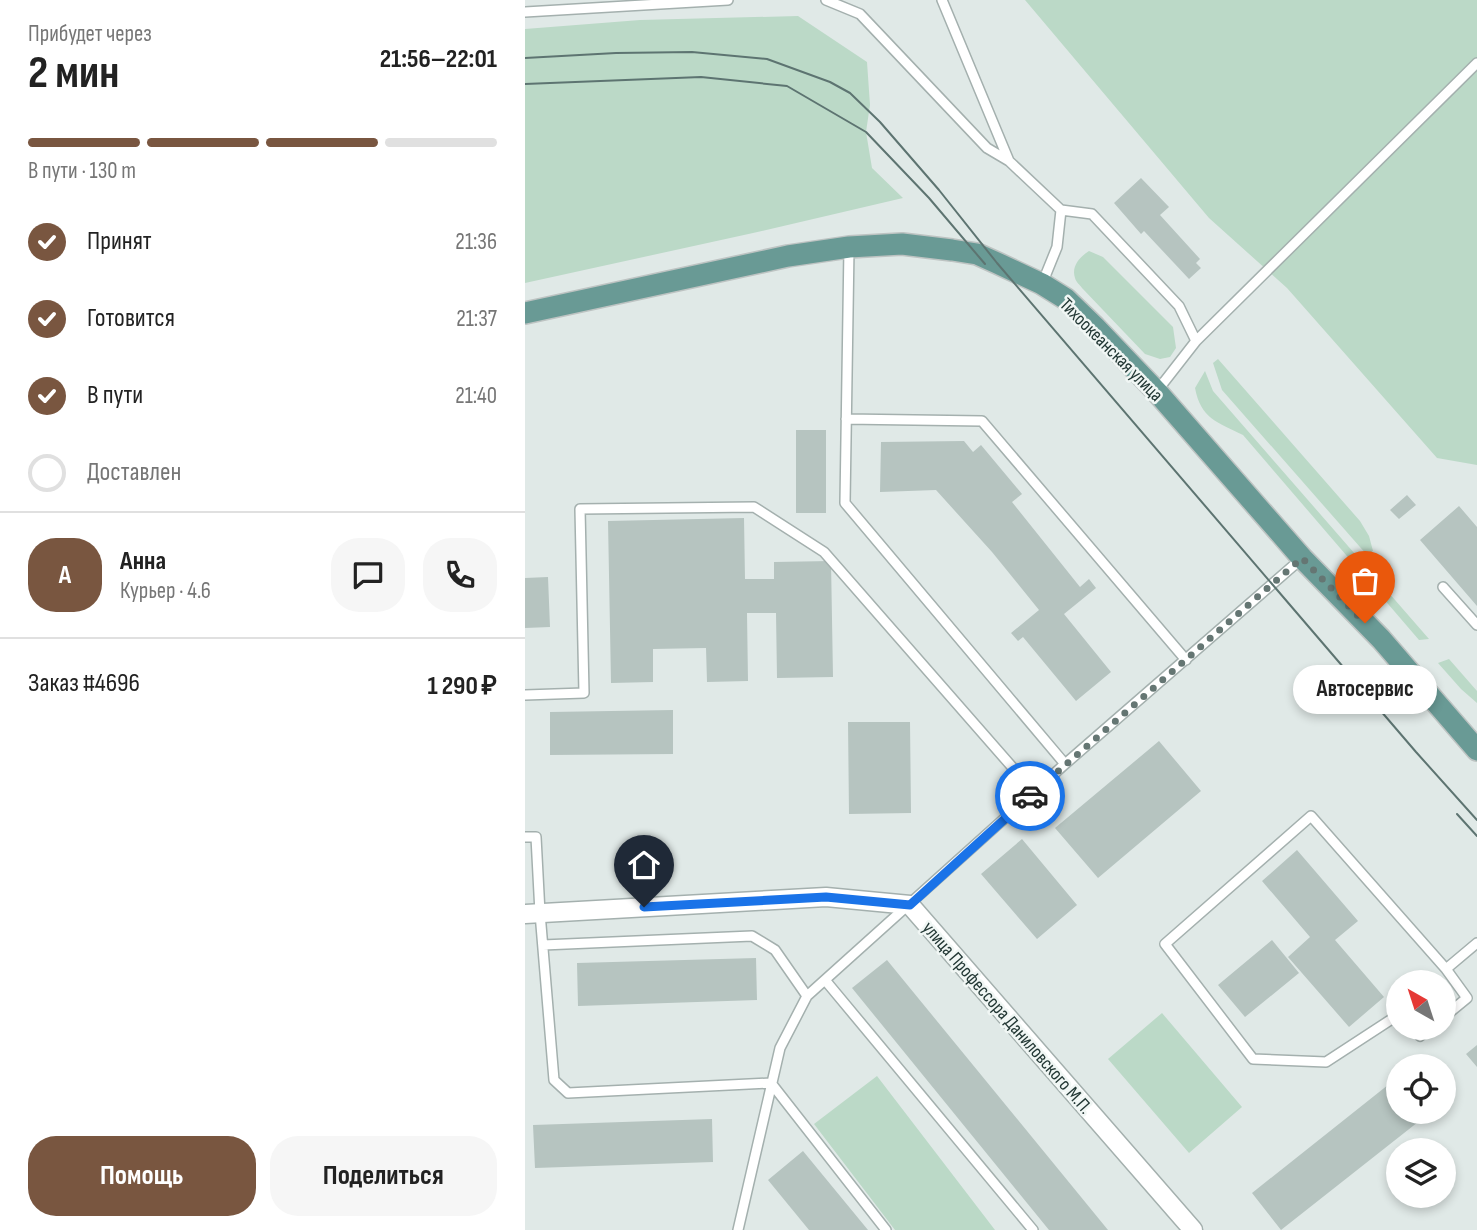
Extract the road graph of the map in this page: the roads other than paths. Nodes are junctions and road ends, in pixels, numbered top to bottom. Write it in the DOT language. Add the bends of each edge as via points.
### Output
graph roads {
  1 [pos="728,0"];
  2 [pos="826,0"];
  3 [pos="942,0"];
  4 [pos="525,12"];
  5 [pos="1477,63"];
  6 [pos="1009,161"];
  7 [pos="1061,210"];
  8 [pos="849,247"];
  9 [pos="1042,284"];
  10 [pos="525,313"];
  11 [pos="1196,341"];
  12 [pos="1157,392"];
  13 [pos="846,419"];
  14 [pos="1302,558"];
  15 [pos="1443,587"];
  16 [pos="1477,625"];
  17 [pos="1186,660"];
  18 [pos="525,695"];
  19 [pos="1477,750"];
  20 [pos="1065,764"];
  21 [pos="1034,792"];
  22 [pos="525,837"];
  23 [pos="910,905"];
  24 [pos="532,913"];
  25 [pos="1477,943"];
  26 [pos="543,945"];
  27 [pos="1446,969"];
  28 [pos="825,981"];
  29 [pos="1456,983"];
  30 [pos="807,996"];
  31 [pos="1456,1007"];
  32 [pos="1386,1023"];
  33 [pos="771,1083"];
  34 [pos="738,1230"];
  35 [pos="886,1230"];
  36 [pos="1033,1230"];
  37 [pos="1193,1230"];
  1 -- 4 [label="lane"];
  2 -- 6 [label="lane" via="860,14 987,148"];
  3 -- 6 [label="lane"];
  5 -- 11 [label="lane"];
  6 -- 7 [label="lane"];
  7 -- 9 [label="lane" via="1058,247"];
  7 -- 11 [label="lane" via="1092,214 1179,306"];
  8 -- 9 [label="main road, Тихоокеанская улица" via="902,244 977,254"];
  8 -- 10 [label="main road, Тихоокеанская улица"];
  8 -- 13 [label="lane"];
  9 -- 12 [label="main road, Тихоокеанская улица" via="1066,299"];
  11 -- 12 [label="lane"];
  12 -- 14 [label="main road, Тихоокеанская улица"];
  13 -- 17 [label="lane" via="982,421"];
  13 -- 20 [label="lane" via="845,503"];
  14 -- 17 [label="lane"];
  14 -- 19 [label="main road, Тихоокеанская улица" via="1381,639"];
  15 -- 16 [label="lane"];
  17 -- 20 [label="lane"];
  18 -- 21 [label="lane" via="584,693 580,509 754,507 824,551"];
  20 -- 21 [label="lane"];
  21 -- 23 [label="lane"];
  22 -- 24 [label="lane" via="536,837"];
  23 -- 24 [label="street, улица Профессора Даниловского М.П." via="826,897"];
  23 -- 28 [label="lane"];
  23 -- 37 [label="street, улица Профессора Даниловского М.П."];
  24 -- 26 [label="lane"];
  25 -- 27 [label="lane"];
  26 -- 30 [label="lane" via="752,936 775,950"];
  26 -- 33 [label="lane" via="554,1080 568,1093"];
  27 -- 32 [label="lane" via="1311,816 1165,944 1253,1059 1326,1062"];
  28 -- 30 [label="lane"];
  28 -- 36 [label="lane"];
  29 -- 31 [label="lane" via="1467,998"];
  30 -- 33 [label="lane" via="780,1048"];
  33 -- 34 [label="lane"];
  33 -- 35 [label="lane"];
}
